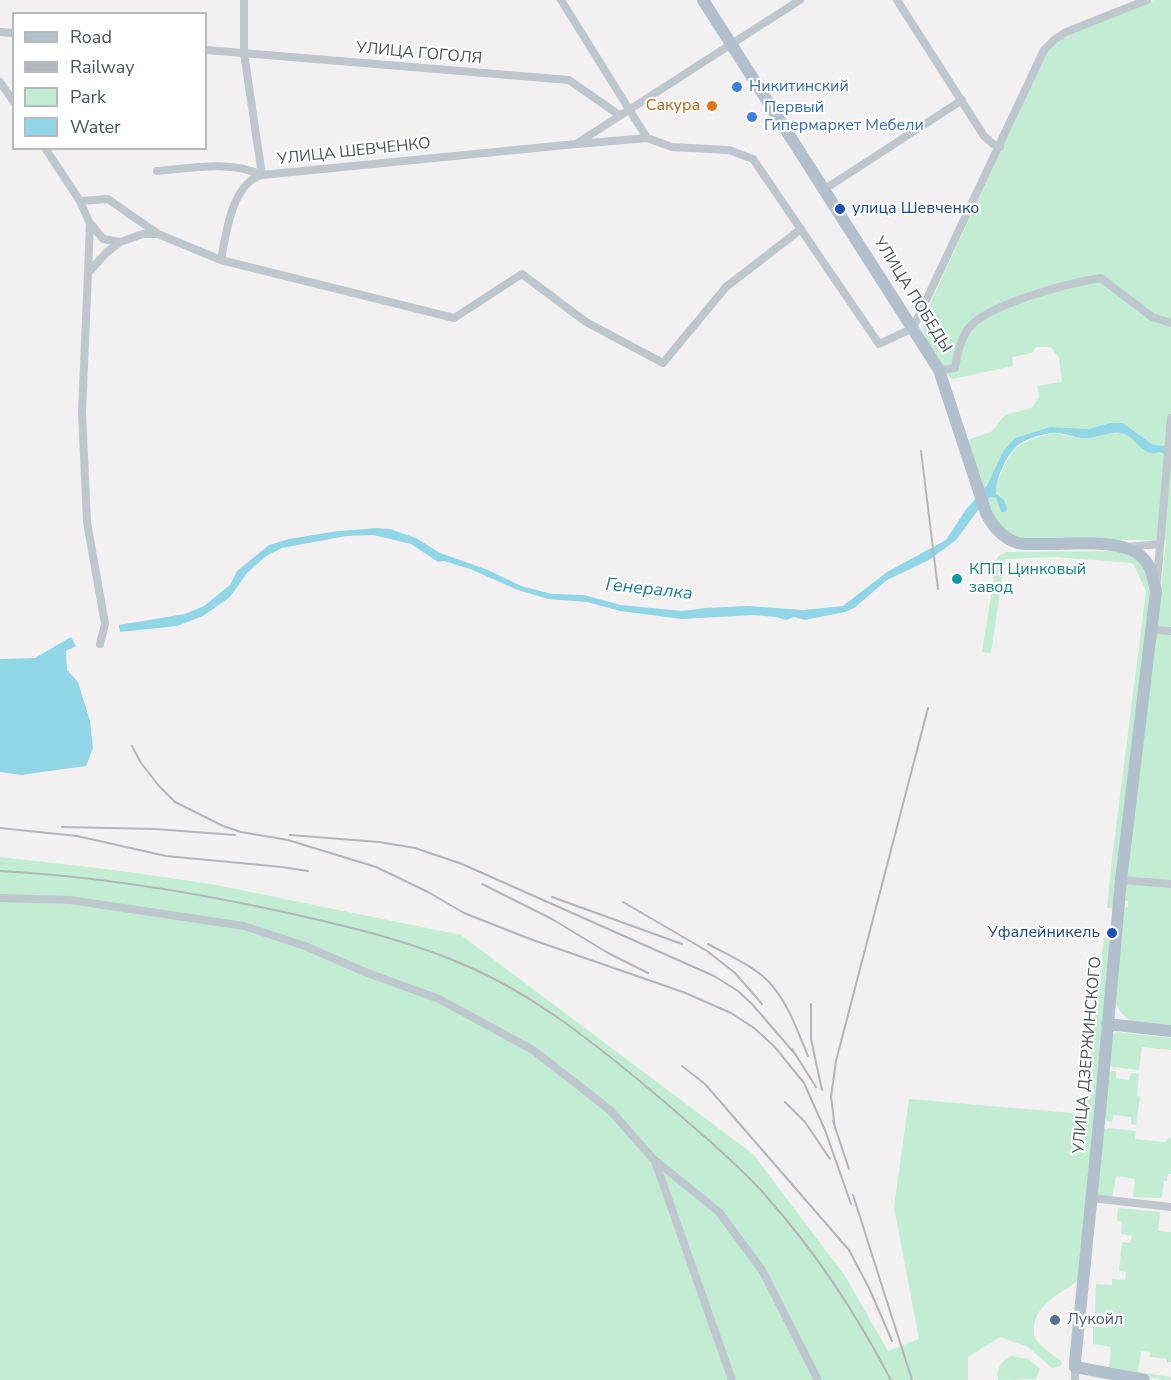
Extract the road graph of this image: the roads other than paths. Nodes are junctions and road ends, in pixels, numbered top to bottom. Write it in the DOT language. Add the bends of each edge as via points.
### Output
graph roads {
  1 [pos="244,0"];
  2 [pos="561,0"];
  3 [pos="703,0"];
  4 [pos="800,0"];
  5 [pos="897,0"];
  6 [pos="1147,0"];
  7 [pos="732,44"];
  8 [pos="207,50"];
  9 [pos="244,53"];
  10 [pos="0,82"];
  11 [pos="12,99"];
  12 [pos="962,100"];
  13 [pos="630,109"];
  14 [pos="619,115"];
  15 [pos="647,138"];
  16 [pos="576,144"];
  17 [pos="1000,147"];
  18 [pos="46,150"];
  19 [pos="157,171"];
  20 [pos="262,175"];
  21 [pos="825,189"];
  22 [pos="80,201"];
  23 [pos="90,224"];
  24 [pos="801,229"];
  25 [pos="158,234"];
  26 [pos="120,242"];
  27 [pos="221,260"];
  28 [pos="89,272"];
  29 [pos="1171,323"];
  30 [pos="913,328"];
  31 [pos="939,370"];
  32 [pos="1171,418"];
  33 [pos="1160,544"];
  34 [pos="1125,547"];
  35 [pos="1156,591"];
  36 [pos="1151,630"];
  37 [pos="1171,631"];
  38 [pos="100,644"];
  39 [pos="1121,880"];
  40 [pos="1171,884"];
  41 [pos="0,898"];
  42 [pos="1107,1024"];
  43 [pos="1171,1032"];
  44 [pos="655,1161"];
  45 [pos="1091,1198"];
  46 [pos="1171,1207"];
  47 [pos="1075,1367"];
  48 [pos="732,1380"];
  49 [pos="818,1380"];
  50 [pos="1075,1380"];
  51 [pos="1144,1380"];
  1 -- 9 [label="street"];
  2 -- 13 [label="street"];
  3 -- 7 [label="main road, УЛИЦА ПОБЕДЫ"];
  4 -- 7 [label="street, УЛИЦА ШЕВЧЕНКО"];
  5 -- 12 [label="street"];
  6 -- 17 [label="street" via="1066,32 1044,50"];
  7 -- 13 [label="street, УЛИЦА ШЕВЧЕНКО"];
  7 -- 21 [label="main road, УЛИЦА ПОБЕДЫ"];
  8 -- 9 [label="street, УЛИЦА ГОГОЛЯ"];
  9 -- 14 [label="street, УЛИЦА ГОГОЛЯ" via="569,80"];
  9 -- 20 [label="street"];
  10 -- 11 [label="street"];
  12 -- 17 [label="street" via="984,136"];
  12 -- 21 [label="street"];
  13 -- 14 [label="street, УЛИЦА ШЕВЧЕНКО"];
  13 -- 15 [label="street"];
  14 -- 16 [label="street, УЛИЦА ШЕВЧЕНКО"];
  15 -- 16 [label="street"];
  15 -- 24 [label="street" via="672,147 729,150 753,159"];
  16 -- 20 [label="street, УЛИЦА ШЕВЧЕНКО"];
  17 -- 30 [label="street"];
  18 -- 22 [label="street"];
  19 -- 20 [label="street, УЛИЦА ШЕВЧЕНКО" via="214,165 247,168"];
  20 -- 27 [label="street" via="251,178 241,191 228,222"];
  21 -- 30 [label="main road, УЛИЦА ПОБЕДЫ"];
  22 -- 23 [label="street"];
  22 -- 25 [label="street" via="108,199"];
  23 -- 26 [label="street" via="103,239"];
  23 -- 28 [label="street"];
  24 -- 27 [label="street" via="726,287 663,363 586,322 522,274 454,318"];
  24 -- 30 [label="street" via="879,345"];
  25 -- 26 [label="street" via="143,234"];
  25 -- 27 [label="street"];
  26 -- 28 [label="street"];
  28 -- 38 [label="street" via="82,413 87,522 105,624"];
  29 -- 31 [label="street" via="1152,317 1101,278 1084,281 997,308 970,327 958,346 955,368"];
  30 -- 31 [label="main road, УЛИЦА ПОБЕДЫ"];
  31 -- 34 [label="main road, УЛИЦА ПОБЕДЫ" via="986,513 1000,533 1017,543"];
  32 -- 33 [label="street"];
  33 -- 34 [label="street"];
  33 -- 35 [label="street"];
  34 -- 35 [label="main road" via="1142,557 1151,570"];
  35 -- 36 [label="main road, УЛИЦА ДЗЕРЖИНСКОГО"];
  36 -- 37 [label="street"];
  36 -- 39 [label="main road, УЛИЦА ДЗЕРЖИНСКОГО"];
  39 -- 40 [label="street"];
  39 -- 42 [label="main road, УЛИЦА ДЗЕРЖИНСКОГО"];
  41 -- 44 [label="street" via="70,900 244,926 439,999 533,1050 610,1110"];
  42 -- 43 [label="main road"];
  42 -- 45 [label="main road, УЛИЦА ДЗЕРЖИНСКОГО"];
  44 -- 48 [label="street"];
  44 -- 49 [label="street" via="726,1220 762,1270"];
  45 -- 46 [label="street"];
  45 -- 47 [label="main road, УЛИЦА ДЗЕРЖИНСКОГО"];
  47 -- 50 [label="street, УЛИЦА ДЗЕРЖИНСКОГО"];
  47 -- 51 [label="main road"];
}
